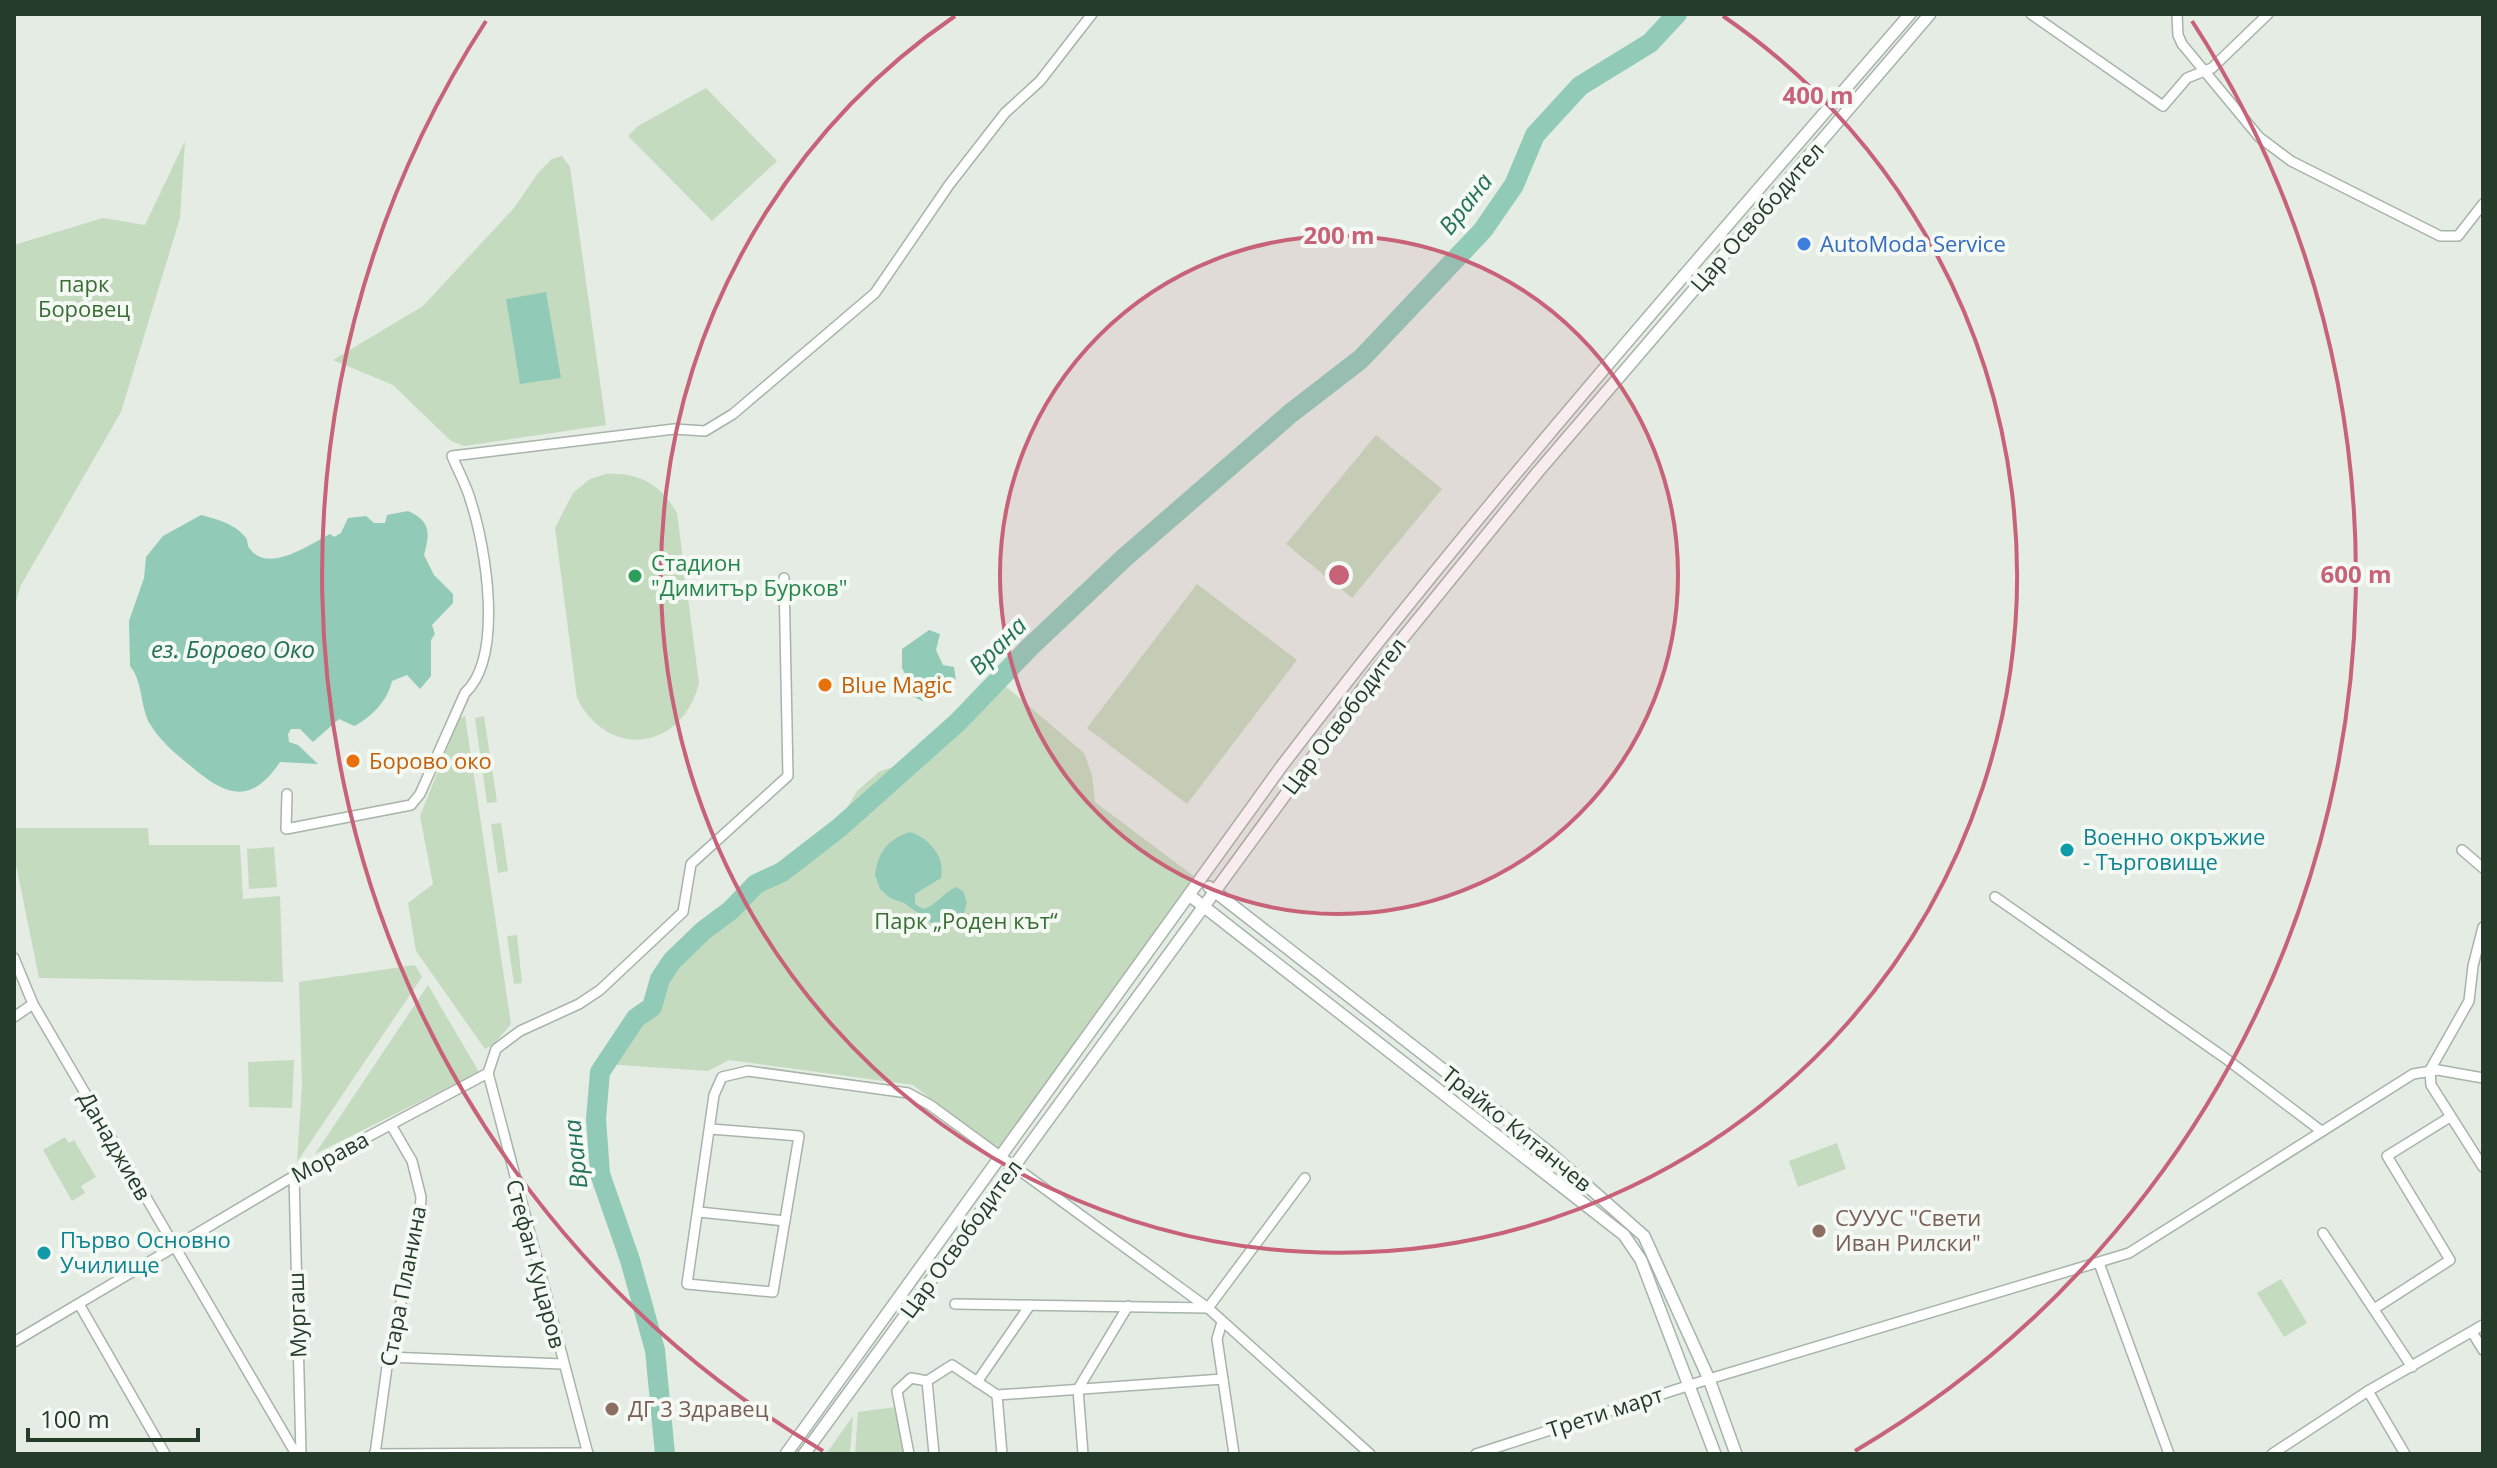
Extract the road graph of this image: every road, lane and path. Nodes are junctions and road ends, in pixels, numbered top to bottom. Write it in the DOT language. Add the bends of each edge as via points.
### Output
graph roads {
  1 [pos="1092,14"];
  2 [pos="1910,14"];
  3 [pos="1930,14"];
  4 [pos="2031,14"];
  5 [pos="2177,14"];
  6 [pos="2268,14"];
  7 [pos="2202,71"];
  8 [pos="2483,204"];
  9 [pos="784,578"];
  10 [pos="287,794"];
  11 [pos="2462,850"];
  12 [pos="2483,868"];
  13 [pos="1200,880"];
  14 [pos="1214,891"];
  15 [pos="1189,895"];
  16 [pos="1995,897"];
  17 [pos="1204,905"];
  18 [pos="2483,927"];
  19 [pos="14,958"];
  20 [pos="33,1004"];
  21 [pos="14,1017"];
  22 [pos="2430,1070"];
  23 [pos="488,1073"];
  24 [pos="2483,1078"];
  25 [pos="2450,1117"];
  26 [pos="391,1125"];
  27 [pos="711,1129"];
  28 [pos="2320,1130"];
  29 [pos="1002,1158"];
  30 [pos="1014,1167"];
  31 [pos="2483,1167"];
  32 [pos="294,1176"];
  33 [pos="1305,1178"];
  34 [pos="699,1212"];
  35 [pos="785,1221"];
  36 [pos="2323,1233"];
  37 [pos="175,1248"];
  38 [pos="2099,1263"];
  39 [pos="79,1304"];
  40 [pos="955,1304"];
  41 [pos="1030,1305"];
  42 [pos="1128,1306"];
  43 [pos="1208,1308"];
  44 [pos="2374,1309"];
  45 [pos="1222,1322"];
  46 [pos="2483,1325"];
  47 [pos="2472,1332"];
  48 [pos="14,1342"];
  49 [pos="2483,1350"];
  50 [pos="388,1357"];
  51 [pos="562,1364"];
  52 [pos="2412,1367"];
  53 [pos="1223,1379"];
  54 [pos="1709,1379"];
  55 [pos="927,1381"];
  56 [pos="977,1382"];
  57 [pos="1689,1385"];
  58 [pos="1078,1389"];
  59 [pos="2368,1391"];
  60 [pos="997,1395"];
  61 [pos="588,1453"];
  62 [pos="165,1454"];
  63 [pos="298,1454"];
  64 [pos="375,1454"];
  65 [pos="786,1454"];
  66 [pos="804,1454"];
  67 [pos="909,1454"];
  68 [pos="934,1454"];
  69 [pos="1002,1454"];
  70 [pos="1083,1454"];
  71 [pos="1234,1454"];
  72 [pos="1370,1454"];
  73 [pos="1476,1454"];
  74 [pos="1715,1454"];
  75 [pos="1736,1454"];
  76 [pos="2169,1454"];
  77 [pos="2272,1454"];
  78 [pos="2405,1454"];
  1 -- 10 [label="street" via="1040,81 997,123 875,293 733,414 705,431 674,429 452,456 471,501 487,591 489,634 476,683 465,693 411,805 286,829"];
  2 -- 13 [label="street, Цар Освободител" via="1550,430 1356,668"];
  3 -- 14 [label="street, Цар Освободител" via="1537,473 1372,676"];
  4 -- 7 [label="street" via="2157,104 2170,101 2187,78"];
  5 -- 7 [label="street" via="2178,35"];
  6 -- 7 [label="street" via="2212,68"];
  7 -- 8 [label="street" via="2259,137 2291,161 2440,236 2458,236"];
  9 -- 23 [label="street" via="788,776 691,864 683,912 600,990 496,1049"];
  11 -- 12 [label="street"];
  13 -- 14 [label="street, Трайко Китанчев"];
  13 -- 15 [label="street, Цар Освободител"];
  14 -- 17 [label="street, Цар Освободител"];
  14 -- 54 [label="street, Трайко Китанчев" via="1622,1214 1644,1236 1658,1261"];
  15 -- 17 [label="street, Трайко Китанчев"];
  15 -- 29 [label="street, Цар Освободител"];
  16 -- 28 [label="street"];
  17 -- 30 [label="street, Цар Освободител"];
  17 -- 57 [label="street, Трайко Китанчев" via="1612,1222 1641,1260"];
  18 -- 22 [label="street" via="2469,1001"];
  19 -- 20 [label="street, Данаджиев"];
  20 -- 21 [label="street"];
  20 -- 37 [label="street, Данаджиев"];
  22 -- 24 [label="street"];
  22 -- 25 [label="street" via="2431,1085"];
  22 -- 28 [label="street, Трети март" via="2413,1074"];
  23 -- 26 [label="street, Морава"];
  23 -- 51 [label="street, Стефан Куцаров"];
  25 -- 31 [label="street"];
  25 -- 44 [label="street" via="2387,1156 2450,1260"];
  26 -- 32 [label="street, Морава"];
  26 -- 50 [label="street, Стара Планина" via="412,1161 421,1197 419,1228"];
  27 -- 29 [label="street" via="716,1084 722,1077 748,1071 908,1093"];
  27 -- 34 [label="street"];
  27 -- 35 [label="street" via="799,1136"];
  28 -- 38 [label="street, Трети март" via="2149,1243"];
  29 -- 30 [label="street"];
  29 -- 65 [label="street, Цар Освободител"];
  30 -- 43 [label="street"];
  30 -- 66 [label="street, Цар Освободител"];
  32 -- 37 [label="street, Морава"];
  32 -- 63 [label="street, Мургаш"];
  33 -- 43 [label="street"];
  34 -- 35 [label="street"];
  34 -- 35 [label="street" via="687,1284 773,1292"];
  36 -- 44 [label="street"];
  37 -- 39 [label="street, Морава"];
  37 -- 63 [label="street, Данаджиев"];
  38 -- 54 [label="street, Трети март"];
  38 -- 76 [label="street"];
  39 -- 48 [label="street, Морава"];
  39 -- 62 [label="street"];
  40 -- 41 [label="street"];
  41 -- 42 [label="street"];
  41 -- 56 [label="street"];
  42 -- 43 [label="street"];
  42 -- 58 [label="street"];
  43 -- 45 [label="street"];
  44 -- 52 [label="street"];
  45 -- 53 [label="street" via="1217,1339"];
  45 -- 72 [label="street"];
  46 -- 47 [label="street"];
  47 -- 49 [label="street"];
  47 -- 52 [label="street"];
  50 -- 51 [label="street"];
  50 -- 64 [label="street, Стара Планина"];
  51 -- 61 [label="street, Стефан Куцаров"];
  52 -- 59 [label="street"];
  53 -- 58 [label="street"];
  53 -- 71 [label="street"];
  54 -- 57 [label="street, Трети март"];
  54 -- 75 [label="street, Трайко Китанчев"];
  55 -- 56 [label="street" via="952,1365"];
  55 -- 67 [label="street" via="911,1378 897,1391"];
  55 -- 68 [label="street"];
  56 -- 60 [label="street"];
  57 -- 73 [label="street, Трети март"];
  57 -- 74 [label="street, Трайко Китанчев"];
  58 -- 60 [label="street"];
  58 -- 70 [label="street"];
  59 -- 77 [label="street"];
  59 -- 78 [label="street"];
  60 -- 69 [label="street"];
  61 -- 64 [label="street"];
}
